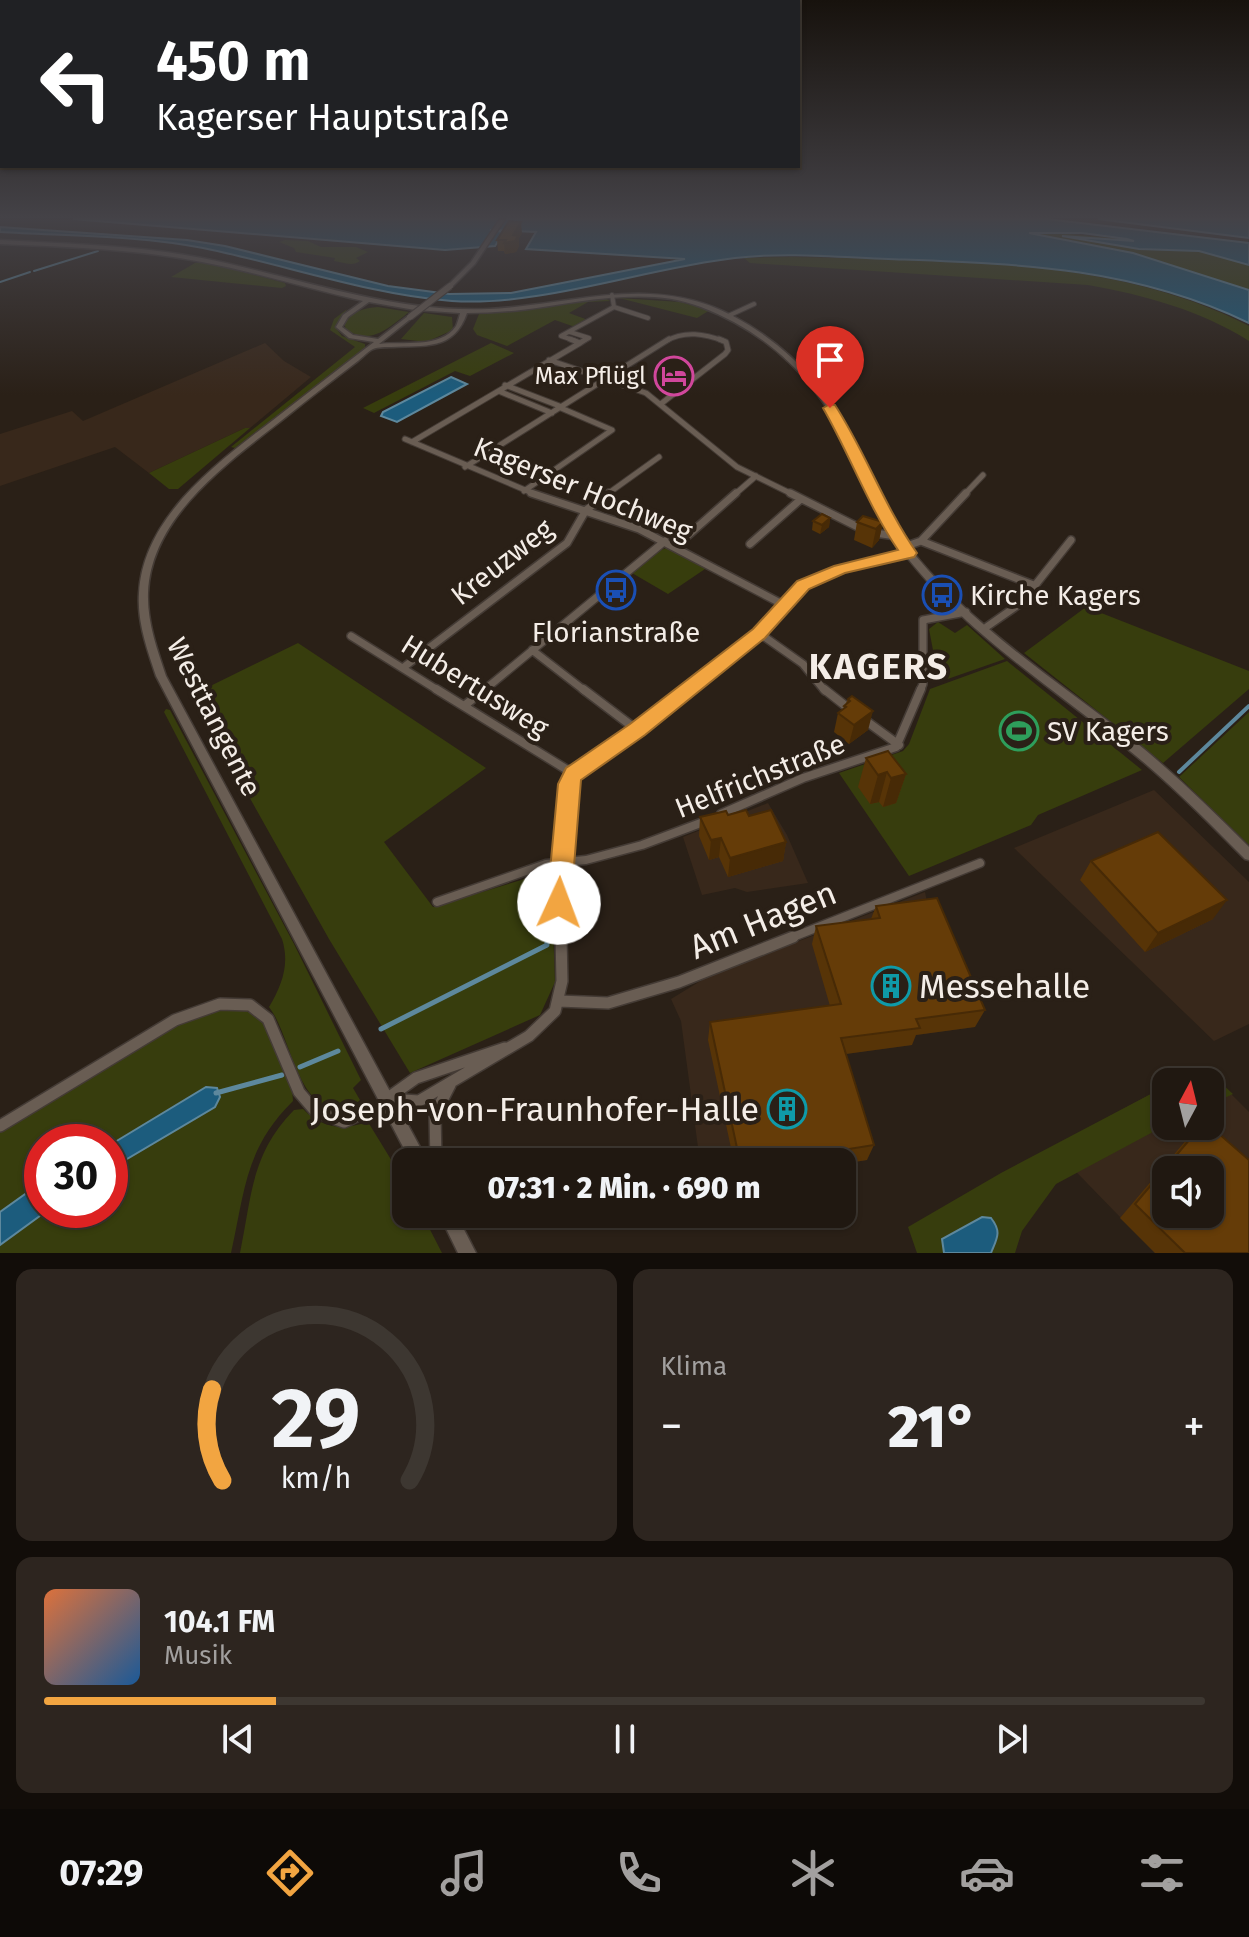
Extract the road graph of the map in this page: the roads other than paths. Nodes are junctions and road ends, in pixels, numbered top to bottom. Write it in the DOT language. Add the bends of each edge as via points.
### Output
graph roads {
  1 [pos="268,277"];
  2 [pos="457,277"];
  3 [pos="612,295"];
  4 [pos="366,302"];
  5 [pos="754,304"];
  6 [pos="614,307"];
  7 [pos="464,312"];
  8 [pos="728,316"];
  9 [pos="648,318"];
  10 [pos="392,331"];
  11 [pos="379,341"];
  12 [pos="411,344"];
  13 [pos="370,348"];
  14 [pos="844,354"];
  15 [pos="549,360"];
  16 [pos="806,370"];
  17 [pos="606,380"];
  18 [pos="505,385"];
  19 [pos="501,392"];
  20 [pos="662,403"];
  21 [pos="562,408"];
  22 [pos="552,413"];
  23 [pos="405,439"];
  24 [pos="412,442"];
  25 [pos="659,457"];
  26 [pos="465,467"];
  27 [pos="983,475"];
  28 [pos="756,476"];
  29 [pos="524,491"];
  30 [pos="801,499"];
  31 [pos="586,510"];
  32 [pos="896,536"];
  33 [pos="1071,540"];
  34 [pos="665,541"];
  35 [pos="921,541"];
  36 [pos="750,544"];
  37 [pos="676,546"];
  38 [pos="906,550"];
  39 [pos="1036,586"];
  40 [pos="786,606"];
  41 [pos="966,612"];
  42 [pos="985,628"];
  43 [pos="759,633"];
  44 [pos="351,636"];
  45 [pos="532,650"];
  46 [pos="404,667"];
  47 [pos="464,706"];
  48 [pos="637,730"];
  49 [pos="899,745"];
  50 [pos="574,774"];
  51 [pos="1249,855"];
  52 [pos="560,862"];
  53 [pos="980,863"];
  54 [pos="437,902"];
  55 [pos="559,1001"];
  56 [pos="518,1043"];
  57 [pos="451,1084"];
  58 [pos="387,1099"];
  59 [pos="369,1110"];
  60 [pos="0,1126"];
  61 [pos="413,1148"];
  62 [pos="434,1148"];
  63 [pos="454,1228"];
  64 [pos="467,1253"];
  1 -- 4 [label="street"];
  2 -- 10 [label="street, bridge"];
  3 -- 6 [label="street"];
  3 -- 7 [label="street"];
  3 -- 8 [label="street" via="674,298"];
  4 -- 7 [label="street"];
  4 -- 11 [label="street" via="339,327 351,337"];
  5 -- 8 [label="street"];
  6 -- 9 [label="street"];
  6 -- 15 [label="street" via="561,336 580,343"];
  7 -- 12 [label="street" via="450,337"];
  8 -- 16 [label="street"];
  10 -- 11 [label="street, Westtangente"];
  10 -- 12 [label="street" via="394,339"];
  11 -- 13 [label="street, Westtangente"];
  12 -- 13 [label="street"];
  13 -- 58 [label="street, Westtangente" via="210,474 173,515 151,556 142,597 146,638 161,676"];
  14 -- 14 [label="street" via="834,350 825,347 836,340 855,347"];
  14 -- 16 [label="street"];
  15 -- 17 [label="street"];
  15 -- 18 [label="street"];
  16 -- 32 [label="street" via="846,435"];
  17 -- 20 [label="street"];
  17 -- 20 [label="street" via="679,335 710,334 726,342 725,354"];
  17 -- 21 [label="street"];
  18 -- 19 [label="street" via="496,390"];
  18 -- 21 [label="street"];
  19 -- 22 [label="street"];
  19 -- 24 [label="street"];
  20 -- 28 [label="street" via="730,463"];
  21 -- 22 [label="street"];
  21 -- 29 [label="street" via="612,430"];
  22 -- 26 [label="street"];
  23 -- 24 [label="street, Kagerser Hochweg"];
  24 -- 26 [label="street, Kagerser Hochweg"];
  25 -- 31 [label="street, Kreuzweg"];
  26 -- 29 [label="street, Kagerser Hochweg"];
  27 -- 35 [label="street"];
  28 -- 30 [label="street"];
  28 -- 37 [label="street"];
  29 -- 31 [label="street, Kagerser Hochweg"];
  30 -- 32 [label="street" via="868,532"];
  30 -- 36 [label="street"];
  31 -- 34 [label="street, Kagerser Hochweg"];
  31 -- 46 [label="street, Kreuzweg" via="567,543"];
  32 -- 38 [label="street"];
  33 -- 39 [label="street"];
  34 -- 37 [label="street, Kagerser Hochweg"];
  34 -- 45 [label="street"];
  35 -- 38 [label="street"];
  35 -- 39 [label="street"];
  37 -- 40 [label="street, Kagerser Hochweg"];
  38 -- 40 [label="street" via="827,573 803,585"];
  38 -- 41 [label="street"];
  39 -- 42 [label="street"];
  40 -- 43 [label="street"];
  41 -- 42 [label="street"];
  41 -- 49 [label="street" via="923,620 923,684"];
  42 -- 51 [label="street" via="1160,771"];
  43 -- 48 [label="street"];
  43 -- 49 [label="street" via="803,664 830,696"];
  44 -- 46 [label="street, Hubertusweg"];
  45 -- 47 [label="street"];
  45 -- 48 [label="street"];
  46 -- 47 [label="street, Hubertusweg"];
  47 -- 50 [label="street, Hubertusweg"];
  48 -- 50 [label="street"];
  49 -- 52 [label="street, Helfrichstraße" via="803,778 688,830 586,860"];
  50 -- 52 [label="street" via="568,784"];
  52 -- 54 [label="street, Helfrichstraße"];
  52 -- 55 [label="street"];
  53 -- 55 [label="street, Am Hagen" via="679,982 608,1003"];
  55 -- 56 [label="street" via="545,1023"];
  56 -- 57 [label="street"];
  56 -- 58 [label="street" via="416,1078"];
  57 -- 58 [label="street" via="419,1101"];
  57 -- 62 [label="street" via="434,1116"];
  58 -- 61 [label="street, Westtangente"];
  59 -- 60 [label="street" via="344,1122 318,1113 303,1097 260,1008 233,1001 175,1020"];
  63 -- 64 [label="street"];
}
